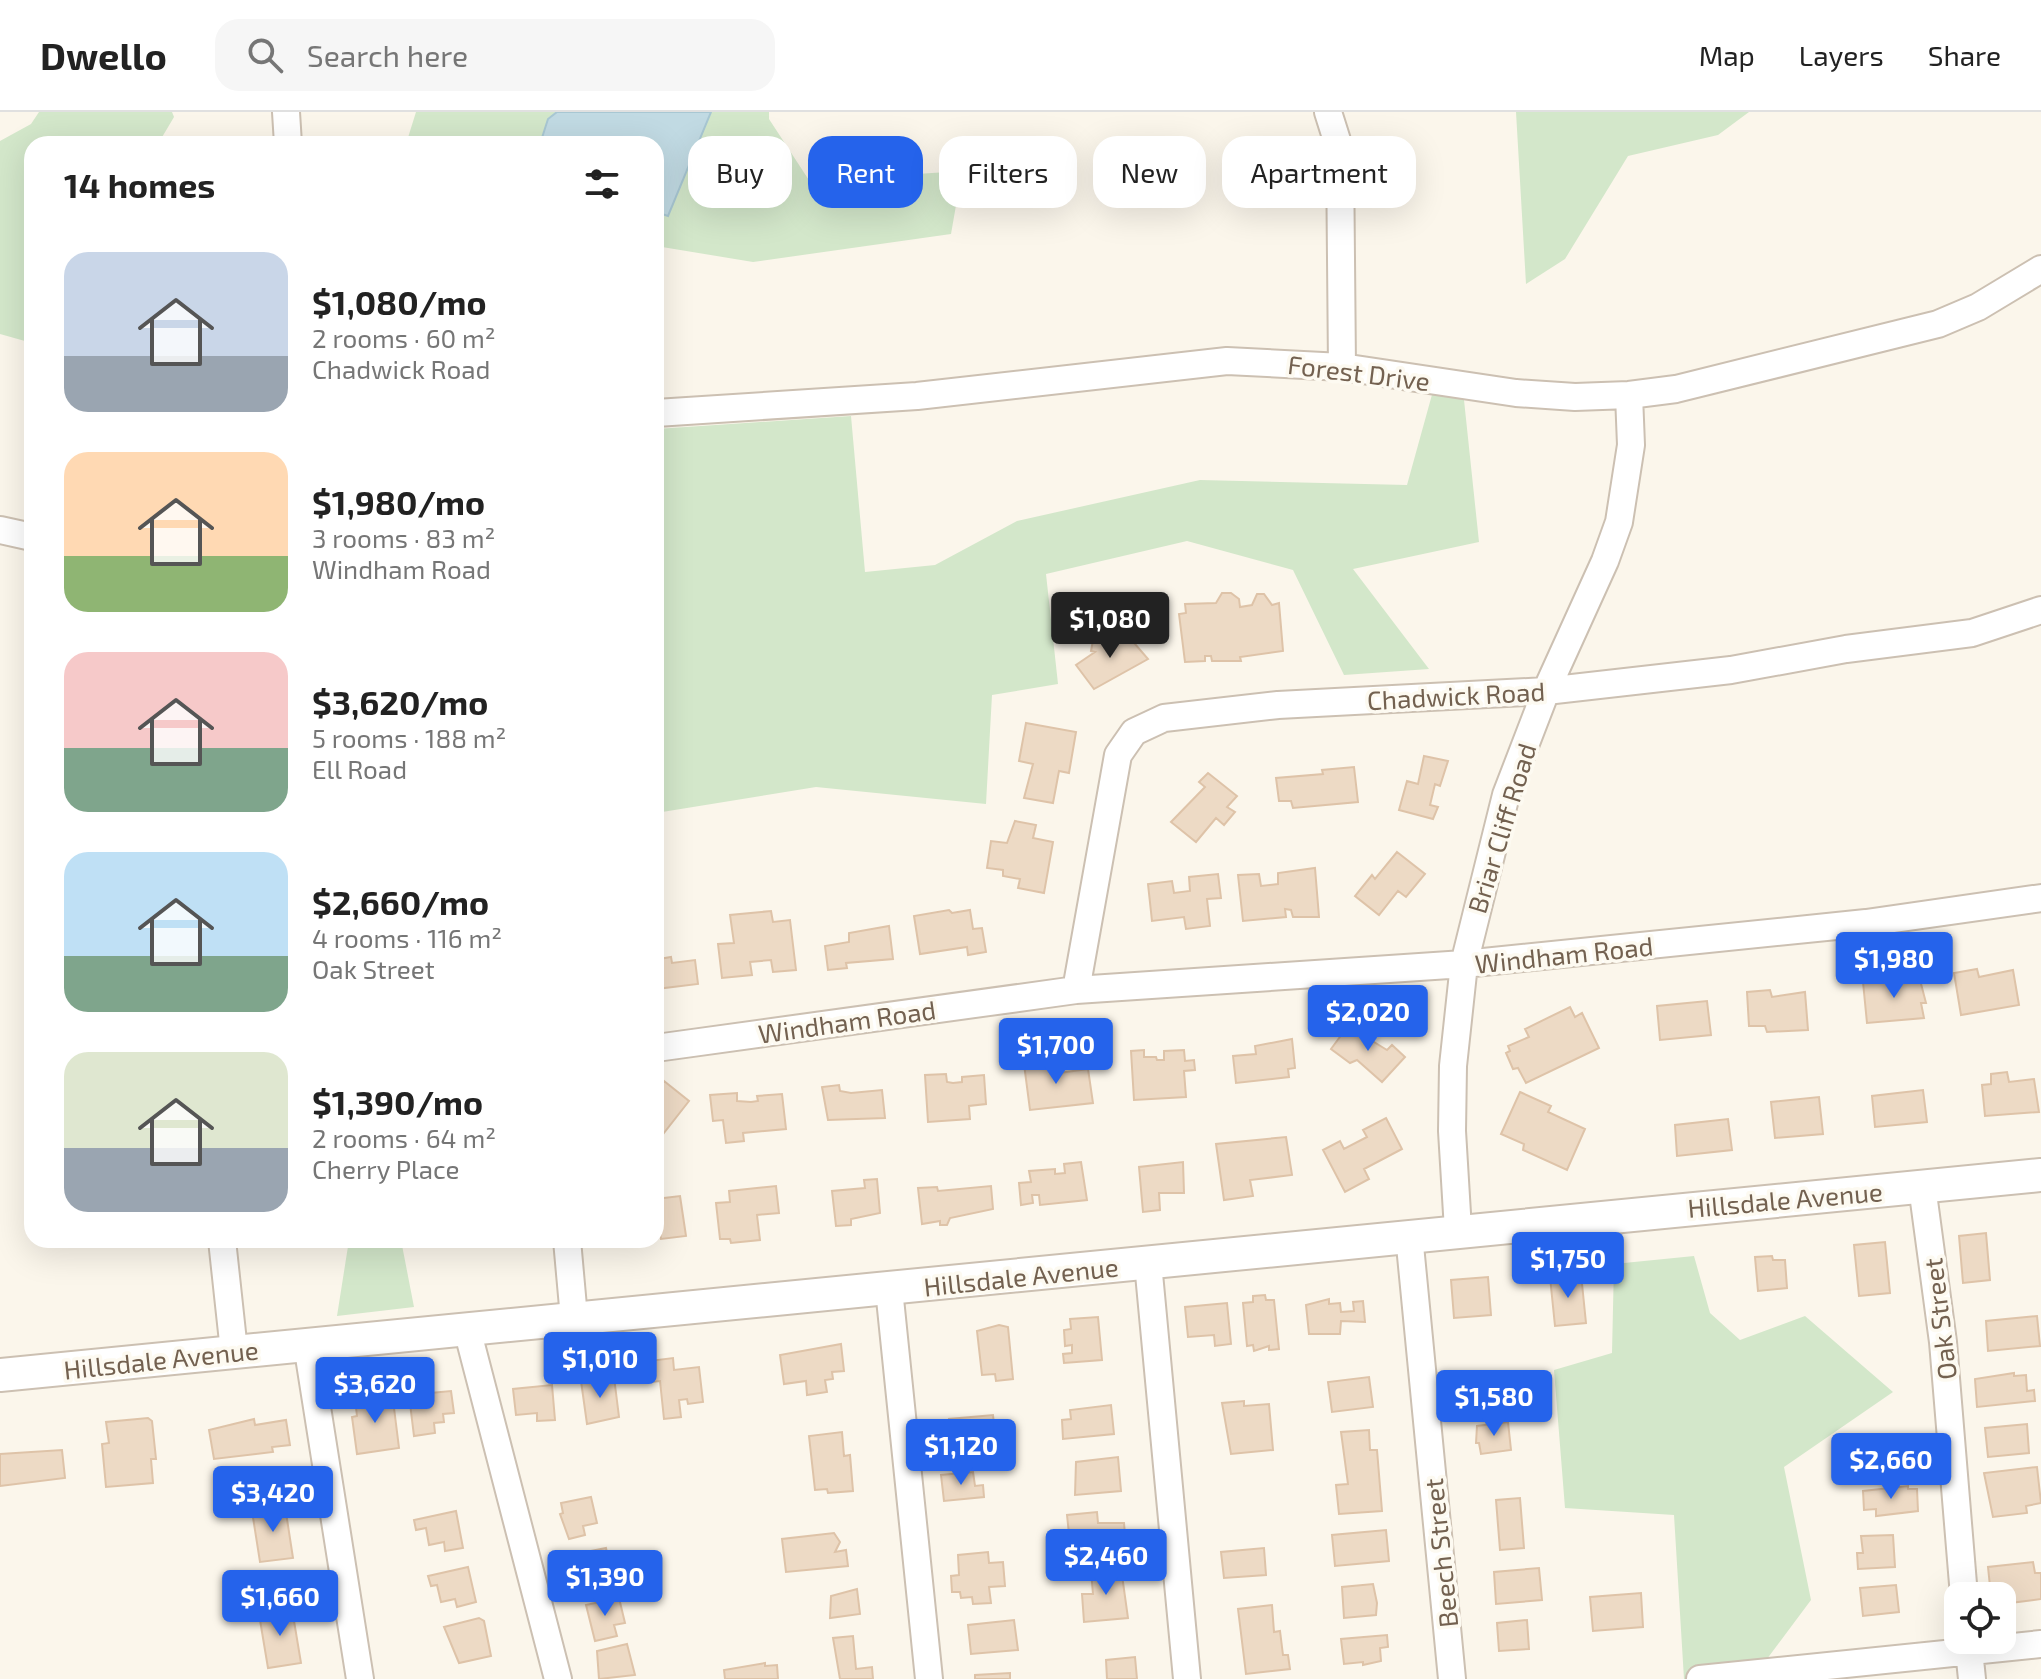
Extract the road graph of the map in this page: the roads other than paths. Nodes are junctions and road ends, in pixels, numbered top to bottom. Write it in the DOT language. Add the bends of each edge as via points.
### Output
graph roads {
  1 [pos="286,112"];
  2 [pos="1328,112"];
  3 [pos="288,136"];
  4 [pos="2041,269"];
  5 [pos="1342,367"];
  6 [pos="1629,395"];
  7 [pos="664,412"];
  8 [pos="0,530"];
  9 [pos="24,535"];
  10 [pos="2041,610"];
  11 [pos="1546,691"];
  12 [pos="2041,898"];
  13 [pos="1464,964"];
  14 [pos="1076,990"];
  15 [pos="664,1047"];
  16 [pos="2041,1175"];
  17 [pos="1922,1186"];
  18 [pos="1458,1230"];
  19 [pos="1409,1235"];
  20 [pos="223,1248"];
  21 [pos="568,1248"];
  22 [pos="1148,1263"];
  23 [pos="889,1289"];
  24 [pos="574,1318"];
  25 [pos="467,1329"];
  26 [pos="307,1344"];
  27 [pos="234,1351"];
  28 [pos="0,1375"];
  29 [pos="1963,1582"];
  30 [pos="2041,1644"];
  31 [pos="2016,1645"];
  32 [pos="1944,1649"];
  33 [pos="1970,1654"];
  34 [pos="360,1679"];
  35 [pos="558,1679"];
  36 [pos="929,1679"];
  37 [pos="1187,1679"];
  38 [pos="1452,1679"];
  39 [pos="1700,1679"];
  40 [pos="1972,1679"];
  1 -- 3 [label="street"];
  2 -- 5 [label="street" via="1340,150"];
  4 -- 6 [label="street, Forest Drive" via="1938,324 1676,389"];
  5 -- 6 [label="street, Forest Drive" via="1516,393"];
  5 -- 7 [label="street, Forest Drive" via="1214,361 917,396"];
  6 -- 11 [label="street, Briar Cliff Road" via="1631,445 1619,522"];
  8 -- 9 [label="street"];
  10 -- 11 [label="street, Chadwick Road" via="1972,633 1731,670"];
  11 -- 13 [label="street, Briar Cliff Road" via="1506,795"];
  11 -- 14 [label="street, Chadwick Road" via="1278,705 1164,718 1134,732 1118,755"];
  12 -- 13 [label="street, Windham Road" via="1866,923"];
  13 -- 14 [label="street, Windham Road"];
  13 -- 18 [label="street, Briar Cliff Road" via="1453,1066"];
  14 -- 15 [label="street, Windham Road"];
  16 -- 17 [label="street, Hillsdale Avenue"];
  17 -- 18 [label="street, Hillsdale Avenue"];
  17 -- 29 [label="street, Oak Street" via="1943,1342"];
  18 -- 19 [label="street, Hillsdale Avenue"];
  19 -- 22 [label="street, Hillsdale Avenue"];
  19 -- 38 [label="street, Beech Street"];
  20 -- 27 [label="street"];
  21 -- 24 [label="street"];
  22 -- 23 [label="street, Hillsdale Avenue"];
  22 -- 37 [label="street"];
  23 -- 24 [label="street, Hillsdale Avenue"];
  23 -- 36 [label="street"];
  24 -- 25 [label="street, Hillsdale Avenue"];
  25 -- 26 [label="street, Hillsdale Avenue"];
  25 -- 35 [label="street"];
  26 -- 27 [label="street, Hillsdale Avenue"];
  26 -- 34 [label="street"];
  27 -- 28 [label="street, Hillsdale Avenue"];
  30 -- 31 [label="street"];
  32 -- 39 [label="street"];
  33 -- 40 [label="street"];
}
